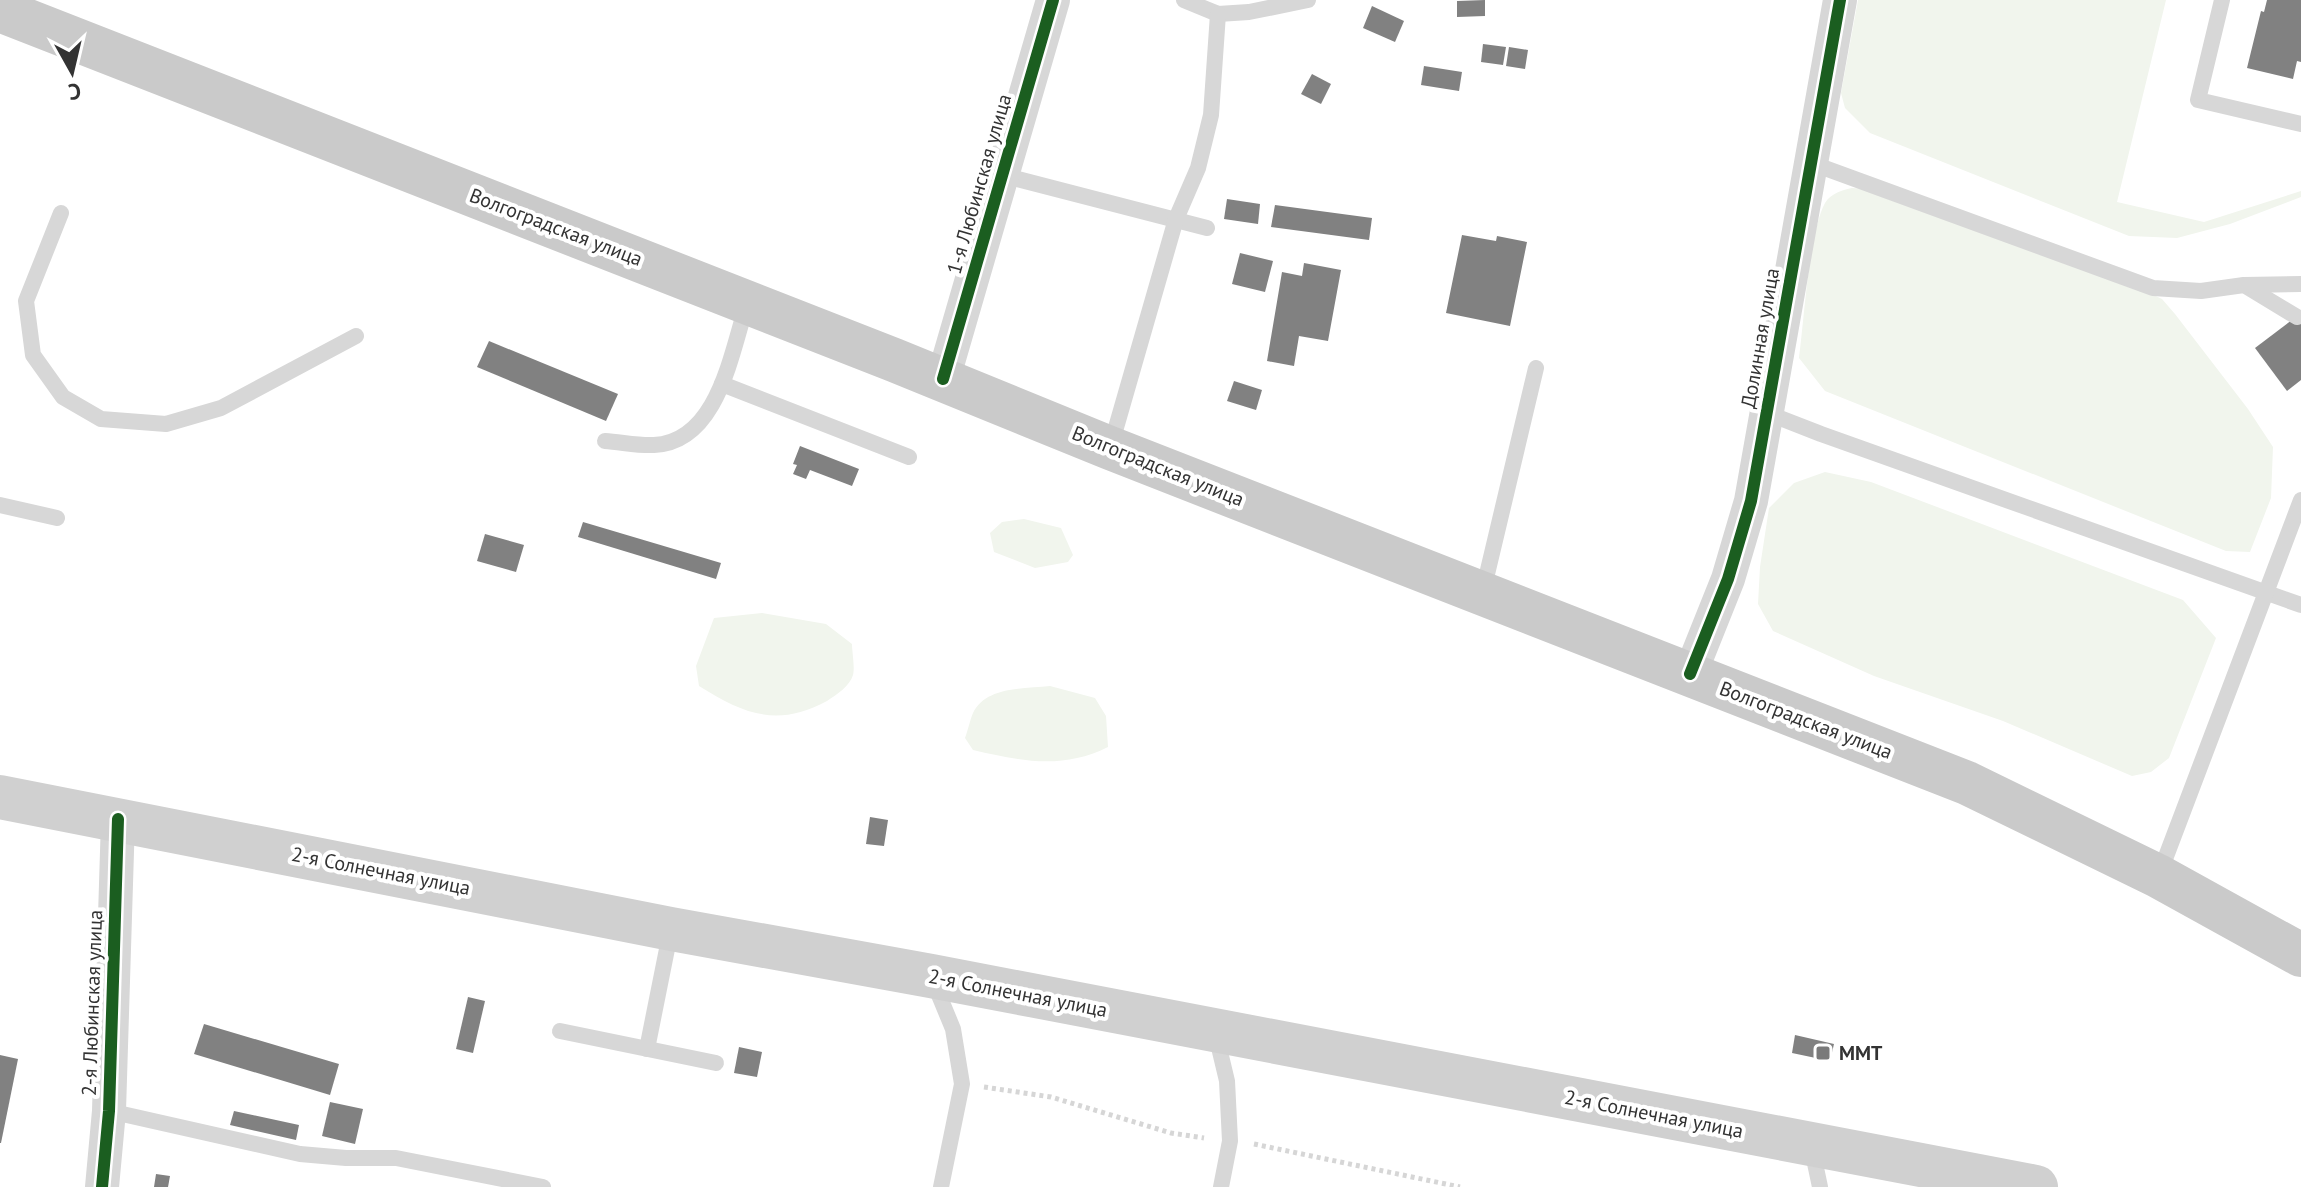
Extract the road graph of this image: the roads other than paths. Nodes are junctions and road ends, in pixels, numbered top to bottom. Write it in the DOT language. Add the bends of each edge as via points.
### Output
graph roads {
  1 [pos="1053,0"];
  2 [pos="1184,0"];
  3 [pos="1308,0"];
  4 [pos="1840,0"];
  5 [pos="2222,0"];
  6 [pos="0,10"];
  7 [pos="1218,14"];
  8 [pos="2301,124"];
  9 [pos="1811,163"];
  10 [pos="1002,175"];
  11 [pos="61,213"];
  12 [pos="1176,219"];
  13 [pos="1207,228"];
  14 [pos="2301,284"];
  15 [pos="2244,285"];
  16 [pos="748,302"];
  17 [pos="2297,317"];
  18 [pos="356,336"];
  19 [pos="1536,368"];
  20 [pos="943,379"];
  21 [pos="722,384"];
  22 [pos="1767,413"];
  23 [pos="605,441"];
  24 [pos="1110,448"];
  25 [pos="909,457"];
  26 [pos="2301,500"];
  27 [pos="0,505"];
  28 [pos="57,518"];
  29 [pos="2266,591"];
  30 [pos="1483,593"];
  31 [pos="2301,605"];
  32 [pos="1690,674"];
  33 [pos="0,797"];
  34 [pos="118,819"];
  35 [pos="2158,876"];
  36 [pos="671,929"];
  37 [pos="2301,955"];
  38 [pos="931,976"];
  39 [pos="560,1031"];
  40 [pos="1215,1031"];
  41 [pos="647,1049"];
  42 [pos="716,1063"];
  43 [pos="109,1111"];
  44 [pos="1811,1143"];
  45 [pos="102,1187"];
  46 [pos="543,1187"];
  47 [pos="941,1187"];
  48 [pos="1221,1187"];
  49 [pos="1820,1187"];
  50 [pos="2036,1187"];
  1 -- 10 [label="street, 1-я Любинская улица"];
  2 -- 7 [label="lane"];
  3 -- 7 [label="lane"];
  4 -- 9 [label="street, Долинная улица"];
  5 -- 8 [label="lane" via="2198,100"];
  6 -- 16 [label="main road, Волгоградская улица"];
  7 -- 12 [label="lane" via="1211,115 1198,168"];
  9 -- 15 [label="lane" via="2153,288 2201,291"];
  9 -- 22 [label="street, Долинная улица"];
  10 -- 12 [label="lane"];
  10 -- 20 [label="street, 1-я Любинская улица"];
  11 -- 18 [label="lane" via="26,301 33,355 63,397 101,419 166,424 221,408"];
  12 -- 13 [label="lane"];
  12 -- 24 [label="lane"];
  14 -- 15 [label="lane"];
  15 -- 17 [label="lane"];
  16 -- 20 [label="main road, Волгоградская улица"];
  16 -- 21 [label="lane"];
  19 -- 30 [label="lane"];
  20 -- 24 [label="main road, Волгоградская улица"];
  21 -- 23 [label="lane" via="710,412 687,436 656,446"];
  21 -- 25 [label="lane"];
  22 -- 29 [label="lane"];
  22 -- 32 [label="street, Долинная улица" via="1751,501 1728,579"];
  24 -- 30 [label="main road, Волгоградская улица"];
  26 -- 29 [label="lane"];
  27 -- 28 [label="lane"];
  29 -- 31 [label="lane"];
  29 -- 35 [label="lane"];
  30 -- 32 [label="main road, Волгоградская улица"];
  32 -- 35 [label="main road, Волгоградская улица" via="1967,783"];
  33 -- 34 [label="main road, 2-я Солнечная улица"];
  34 -- 36 [label="main road, 2-я Солнечная улица"];
  34 -- 43 [label="street, 2-я Любинская улица"];
  35 -- 37 [label="main road, Волгоградская улица"];
  36 -- 38 [label="main road, 2-я Солнечная улица"];
  36 -- 41 [label="lane"];
  38 -- 40 [label="main road, 2-я Солнечная улица"];
  38 -- 47 [label="lane" via="953,1029 962,1084"];
  39 -- 41 [label="lane"];
  40 -- 44 [label="main road, 2-я Солнечная улица"];
  40 -- 48 [label="lane" via="1227,1081 1230,1141"];
  41 -- 42 [label="lane"];
  43 -- 45 [label="street, 2-я Любинская улица"];
  43 -- 46 [label="lane" via="300,1154 396,1158"];
  44 -- 49 [label="lane"];
  44 -- 50 [label="main road, 2-я Солнечная улица"];
}
